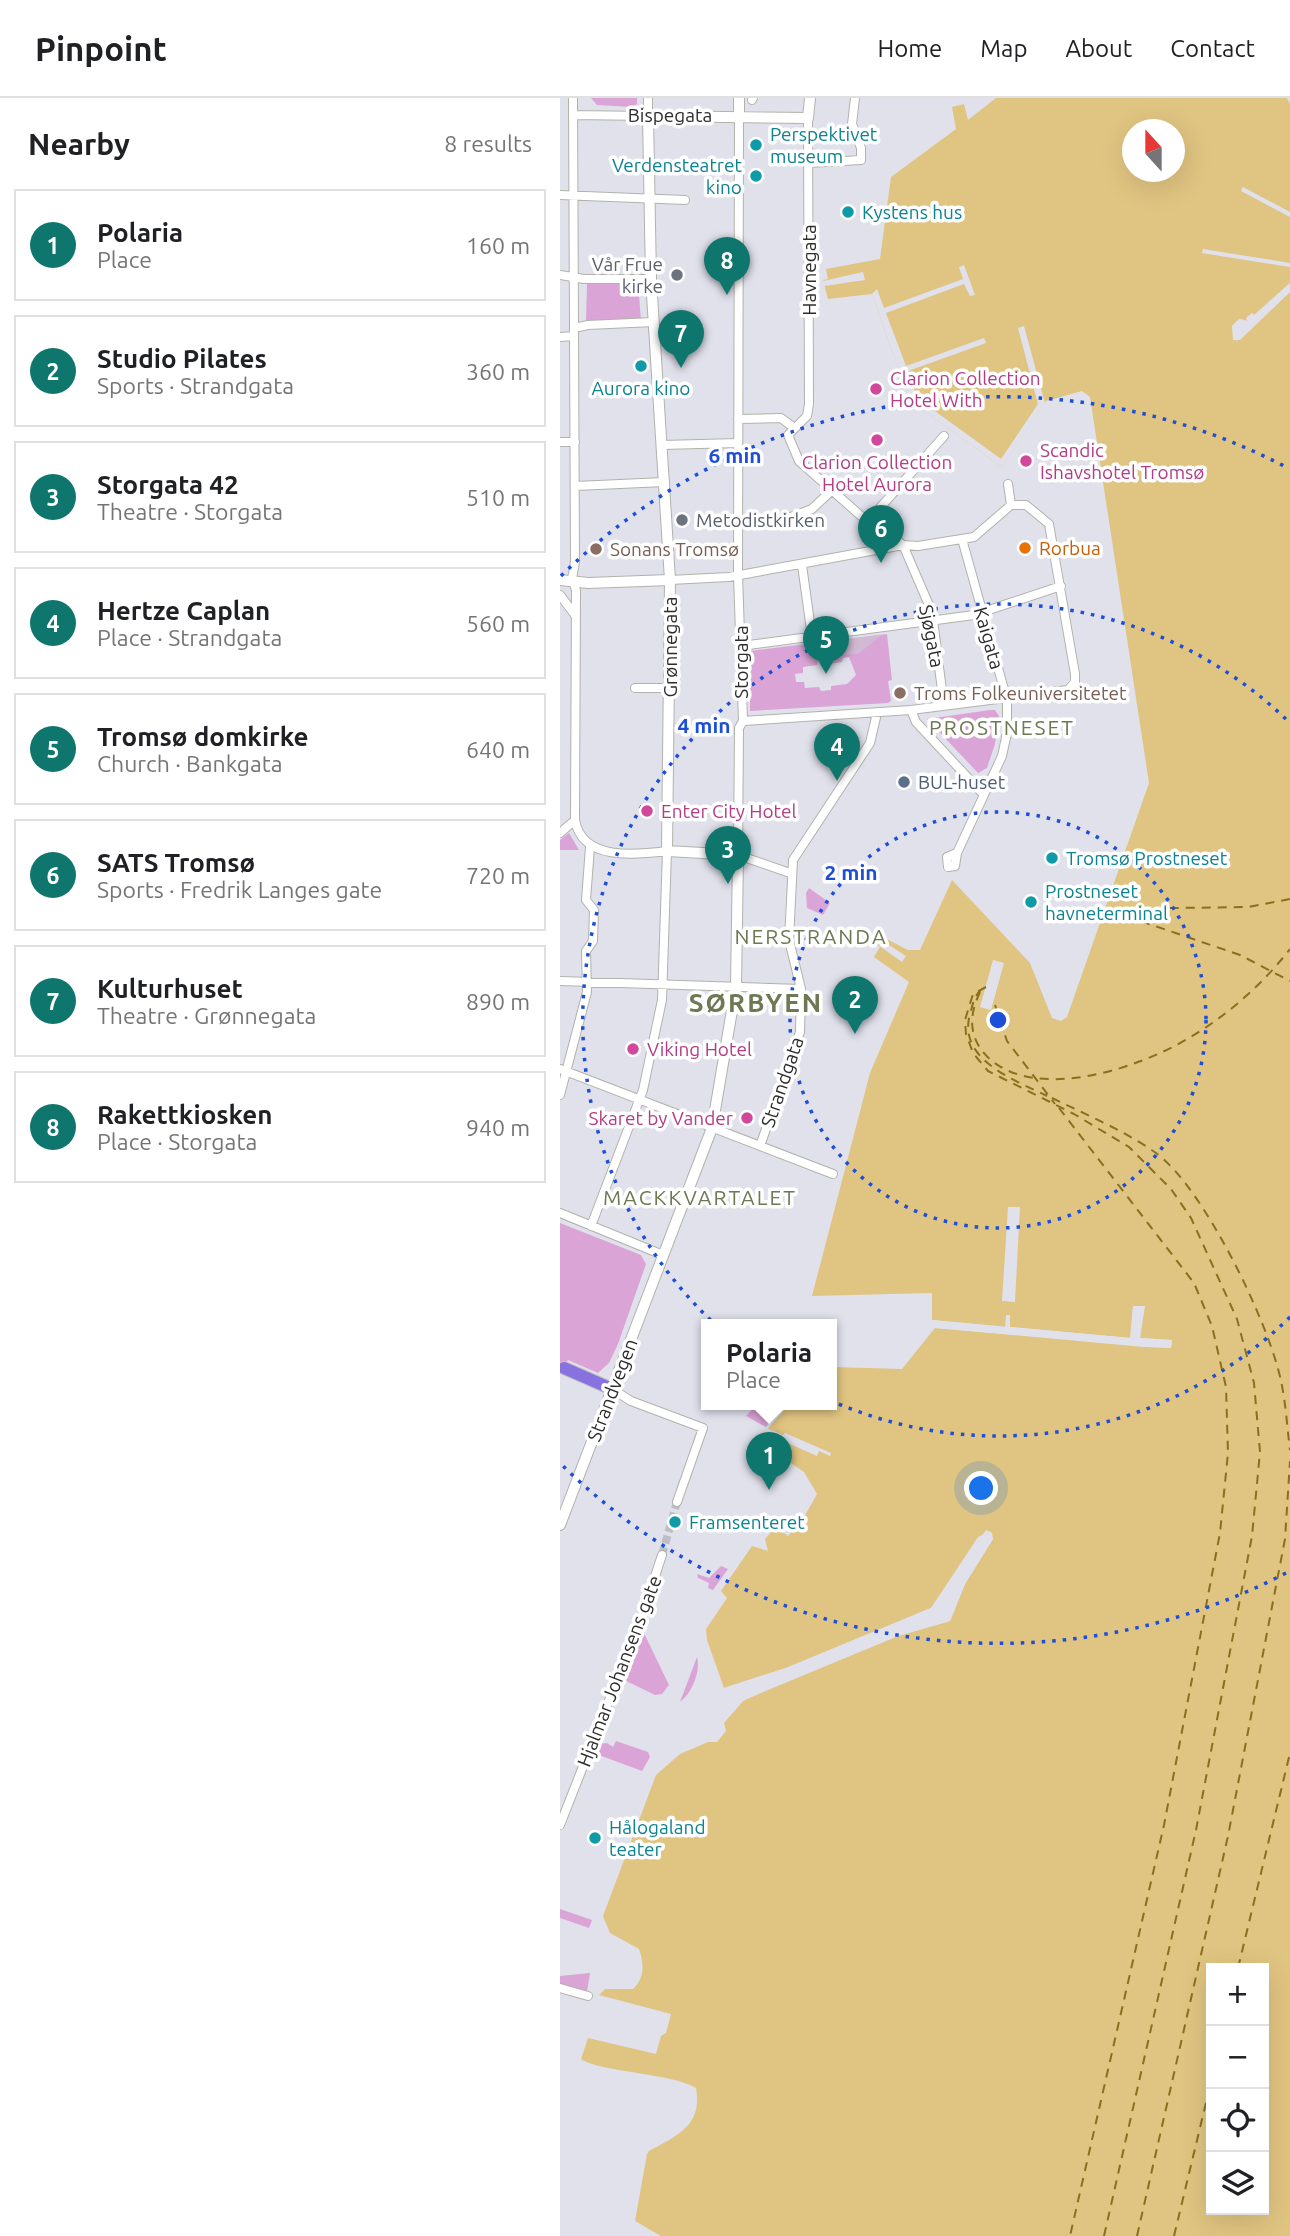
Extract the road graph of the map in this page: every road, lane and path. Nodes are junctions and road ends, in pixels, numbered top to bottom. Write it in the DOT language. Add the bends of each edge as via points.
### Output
graph roads {
  1 [pos="573,98"];
  2 [pos="648,98"];
  3 [pos="739,98"];
  4 [pos="810,98"];
  5 [pos="855,98"];
  6 [pos="573,115"];
  7 [pos="739,115"];
  8 [pos="648,116"];
  9 [pos="808,118"];
  10 [pos="809,163"];
  11 [pos="560,195"];
  12 [pos="572,196"];
  13 [pos="648,197"];
  14 [pos="685,200"];
  15 [pos="560,275"];
  16 [pos="574,276"];
  17 [pos="651,279"];
  18 [pos="654,322"];
  19 [pos="574,332"];
  20 [pos="560,337"];
  21 [pos="738,419"];
  22 [pos="793,427"];
  23 [pos="944,436"];
  24 [pos="560,442"];
  25 [pos="575,442"];
  26 [pos="738,443"];
  27 [pos="662,444"];
  28 [pos="665,482"];
  29 [pos="1008,484"];
  30 [pos="575,486"];
  31 [pos="831,491"];
  32 [pos="1011,505"];
  33 [pos="870,519"];
  34 [pos="780,521"];
  35 [pos="962,539"];
  36 [pos="903,545"];
  37 [pos="802,565"];
  38 [pos="738,575"];
  39 [pos="572,579"];
  40 [pos="560,580"];
  41 [pos="670,580"];
  42 [pos="1061,586"];
  43 [pos="560,595"];
  44 [pos="982,613"];
  45 [pos="576,616"];
  46 [pos="933,621"];
  47 [pos="812,637"];
  48 [pos="741,646"];
  49 [pos="635,688"];
  50 [pos="671,688"];
  51 [pos="1007,700"];
  52 [pos="944,706"];
  53 [pos="911,710"];
  54 [pos="877,713"];
  55 [pos="743,722"];
  56 [pos="983,794"];
  57 [pos="575,820"];
  58 [pos="560,833"];
  59 [pos="590,846"];
  60 [pos="667,851"];
  61 [pos="957,853"];
  62 [pos="738,855"];
  63 [pos="790,873"];
  64 [pos="560,981"];
  65 [pos="587,982"];
  66 [pos="663,983"];
  67 [pos="736,987"];
  68 [pos="801,989"];
  69 [pos="564,1071"];
  70 [pos="560,1095"];
  71 [pos="638,1099"];
  72 [pos="712,1128"];
  73 [pos="760,1146"];
  74 [pos="833,1174"];
  75 [pos="560,1213"];
  76 [pos="592,1226"];
  77 [pos="663,1255"];
  78 [pos="564,1368"];
  79 [pos="612,1389"];
  80 [pos="677,1502"];
  81 [pos="560,1525"];
  82 [pos="662,1555"];
  83 [pos="560,1825"];
  84 [pos="560,1987"];
  85 [pos="588,1996"];
  1 -- 6 [label="street"];
  2 -- 8 [label="street, Grønnegata"];
  3 -- 7 [label="street, Storgata"];
  4 -- 9 [label="street"];
  5 -- 10 [label="street" via="852,124 861,160"];
  6 -- 8 [label="street, Bispegata"];
  6 -- 12 [label="street"];
  7 -- 8 [label="street, Bispegata"];
  7 -- 9 [label="street, Bispegata"];
  7 -- 21 [label="street, Storgata"];
  8 -- 13 [label="street, Grønnegata"];
  9 -- 10 [label="street, Havnegata"];
  10 -- 22 [label="street, Havnegata" via="809,404 804,420"];
  11 -- 12 [label="street"];
  12 -- 13 [label="street"];
  12 -- 16 [label="street"];
  13 -- 14 [label="street"];
  13 -- 17 [label="street, Grønnegata"];
  15 -- 16 [label="street"];
  16 -- 17 [label="street"];
  16 -- 19 [label="street"];
  17 -- 18 [label="street, Grønnegata"];
  18 -- 19 [label="street" via="590,324"];
  18 -- 27 [label="street, Grønnegata"];
  19 -- 20 [label="street"];
  19 -- 25 [label="street"];
  21 -- 22 [label="street" via="781,418"];
  21 -- 26 [label="street, Storgata"];
  22 -- 31 [label="street" via="788,435 792,450"];
  23 -- 33 [label="street"];
  24 -- 25 [label="street"];
  25 -- 30 [label="street"];
  26 -- 27 [label="street"];
  26 -- 38 [label="street, Storgata"];
  27 -- 28 [label="street, Grønnegata"];
  28 -- 30 [label="street"];
  28 -- 41 [label="street, Grønnegata"];
  29 -- 32 [label="street"];
  30 -- 39 [label="street"];
  31 -- 33 [label="street"];
  31 -- 34 [label="street" via="813,509"];
  32 -- 35 [label="street" via="974,537"];
  32 -- 42 [label="street" via="1022,504 1045,519 1052,532"];
  33 -- 36 [label="street"];
  35 -- 36 [label="street"];
  35 -- 44 [label="street, Kaigata"];
  36 -- 37 [label="street"];
  36 -- 46 [label="street, Sjøgata"];
  37 -- 38 [label="street"];
  37 -- 47 [label="street"];
  38 -- 41 [label="street"];
  38 -- 48 [label="street, Storgata"];
  39 -- 40 [label="street"];
  39 -- 41 [label="street" via="588,583"];
  39 -- 45 [label="street"];
  41 -- 50 [label="street, Grønnegata"];
  42 -- 44 [label="street"];
  42 -- 51 [label="street" via="1075,681 1066,691"];
  43 -- 45 [label="street"];
  44 -- 46 [label="street"];
  44 -- 51 [label="street, Kaigata"];
  45 -- 57 [label="street"];
  46 -- 47 [label="street"];
  46 -- 52 [label="street, Sjøgata"];
  47 -- 48 [label="street"];
  48 -- 55 [label="street, Storgata"];
  49 -- 50 [label="street"];
  50 -- 60 [label="street, Grønnegata"];
  51 -- 52 [label="street"];
  51 -- 56 [label="street, Kaigata" via="1005,746"];
  52 -- 53 [label="street"];
  53 -- 54 [label="street"];
  53 -- 56 [label="street" via="916,722"];
  54 -- 55 [label="street"];
  54 -- 63 [label="street, Strandgata" via="870,743 793,860"];
  55 -- 62 [label="street, Storgata" via="739,728"];
  56 -- 61 [label="street, Kaigata"];
  57 -- 58 [label="street"];
  57 -- 59 [label="street"];
  59 -- 60 [label="street" via="610,852"];
  59 -- 65 [label="street" via="586,900 594,910 593,941 586,951"];
  60 -- 62 [label="street"];
  60 -- 66 [label="street, Grønnegata"];
  62 -- 63 [label="street"];
  62 -- 67 [label="street, Storgata"];
  63 -- 68 [label="street, Strandgata" via="789,940"];
  64 -- 65 [label="street"];
  65 -- 66 [label="street"];
  65 -- 69 [label="street"];
  66 -- 67 [label="street"];
  66 -- 71 [label="street, Grønnegata" via="650,1060"];
  67 -- 68 [label="street"];
  67 -- 72 [label="street, Storgata"];
  68 -- 73 [label="street, Strandgata" via="798,1044"];
  69 -- 70 [label="street"];
  69 -- 71 [label="street"];
  71 -- 72 [label="street"];
  71 -- 76 [label="street, Grønnegata"];
  72 -- 73 [label="street"];
  72 -- 77 [label="street, Storgata"];
  73 -- 74 [label="street, Strandgata"];
  75 -- 76 [label="street"];
  76 -- 77 [label="street"];
  77 -- 79 [label="street, Strandvegen"];
  78 -- 79 [label="main road"];
  79 -- 80 [label="street" via="631,1401 703,1428"];
  79 -- 81 [label="street, Strandvegen"];
  82 -- 83 [label="street, Hjalmar Johansens gate"];
  84 -- 85 [label="street"];
}
